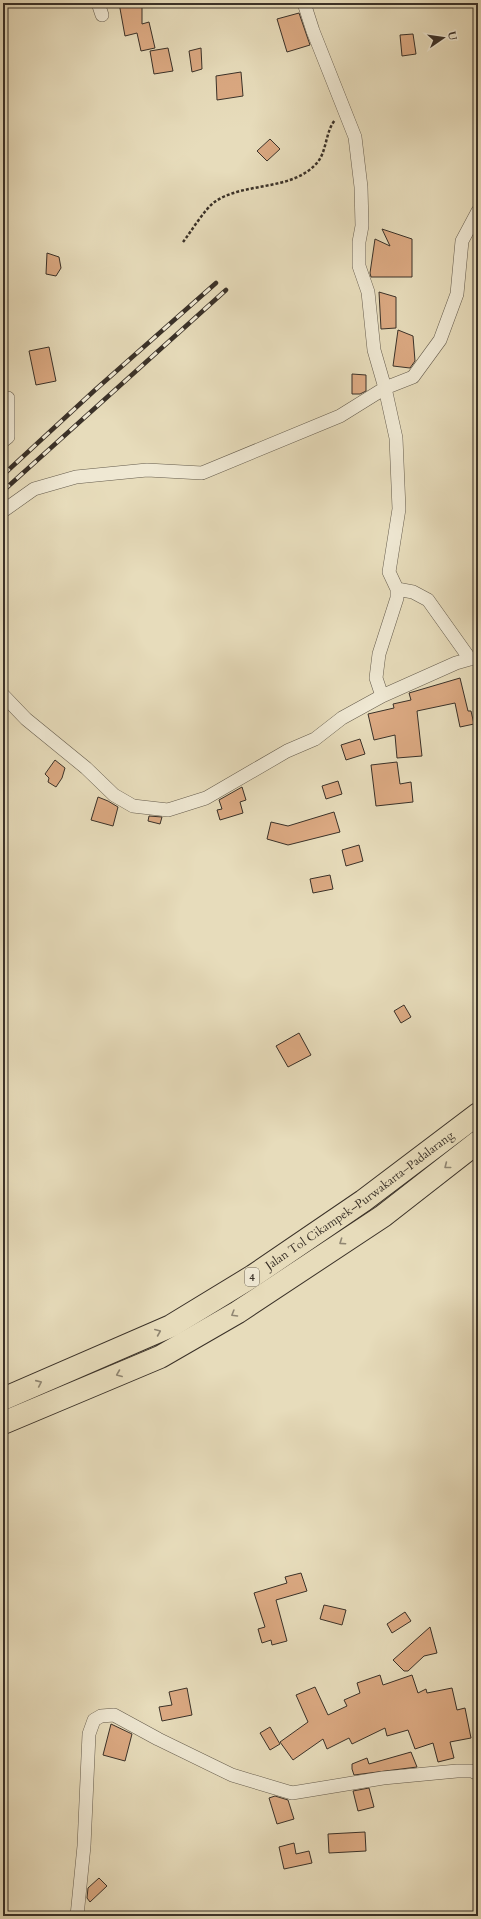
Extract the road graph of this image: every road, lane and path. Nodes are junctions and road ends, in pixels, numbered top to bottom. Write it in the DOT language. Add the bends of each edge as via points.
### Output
graph roads {
  1 [pos="304,3"];
  2 [pos="344,108"];
  3 [pos="478,211"];
  4 [pos="183,242"];
  5 [pos="385,388"];
  6 [pos="8,398"];
  7 [pos="3,441"];
  8 [pos="3,511"];
  9 [pos="397,589"];
  10 [pos="474,659"];
  11 [pos="3,695"];
  12 [pos="382,696"];
  13 [pos="478,1114"];
  14 [pos="478,1142"];
  15 [pos="3,1398"];
  16 [pos="3,1423"];
  17 [pos="478,1774"];
  18 [pos="77,1916"];
  1 -- 2 [label="street"];
  2 -- 4 [label="path" via="330,126 317,164 306,173 284,181 242,190 215,202"];
  2 -- 5 [label="street" via="355,137 361,187 359,266 368,292 374,350"];
  3 -- 5 [label="street" via="462,241 457,294 440,340 413,377"];
  5 -- 8 [label="street" via="340,416 202,473 148,470 76,477 34,489"];
  5 -- 9 [label="street" via="396,438 399,487 399,509 389,572"];
  6 -- 7 [label="street" via="8,437"];
  9 -- 10 [label="street" via="413,592 428,600"];
  9 -- 12 [label="street" via="397,598 379,654 376,678"];
  10 -- 12 [label="street" via="456,663"];
  11 -- 12 [label="street" via="26,719 86,768 114,795 133,806 168,810 206,798 287,751 315,739 342,718"];
  15 -- 13 [label="highway, Jalan Tol Cikampek–Purwakarta–Padalarang / 4, one-way" via="171,1326 253,1276 363,1201"];
  14 -- 16 [label="highway, Jalan Tol Cikampek–Purwakarta–Padalarang / 4, one-way" via="383,1216 238,1312 160,1357"];
  17 -- 18 [label="street" via="472,1771 457,1771 383,1778 292,1793 232,1775 114,1715 101,1716 94,1720 89,1734 84,1846"];
}
